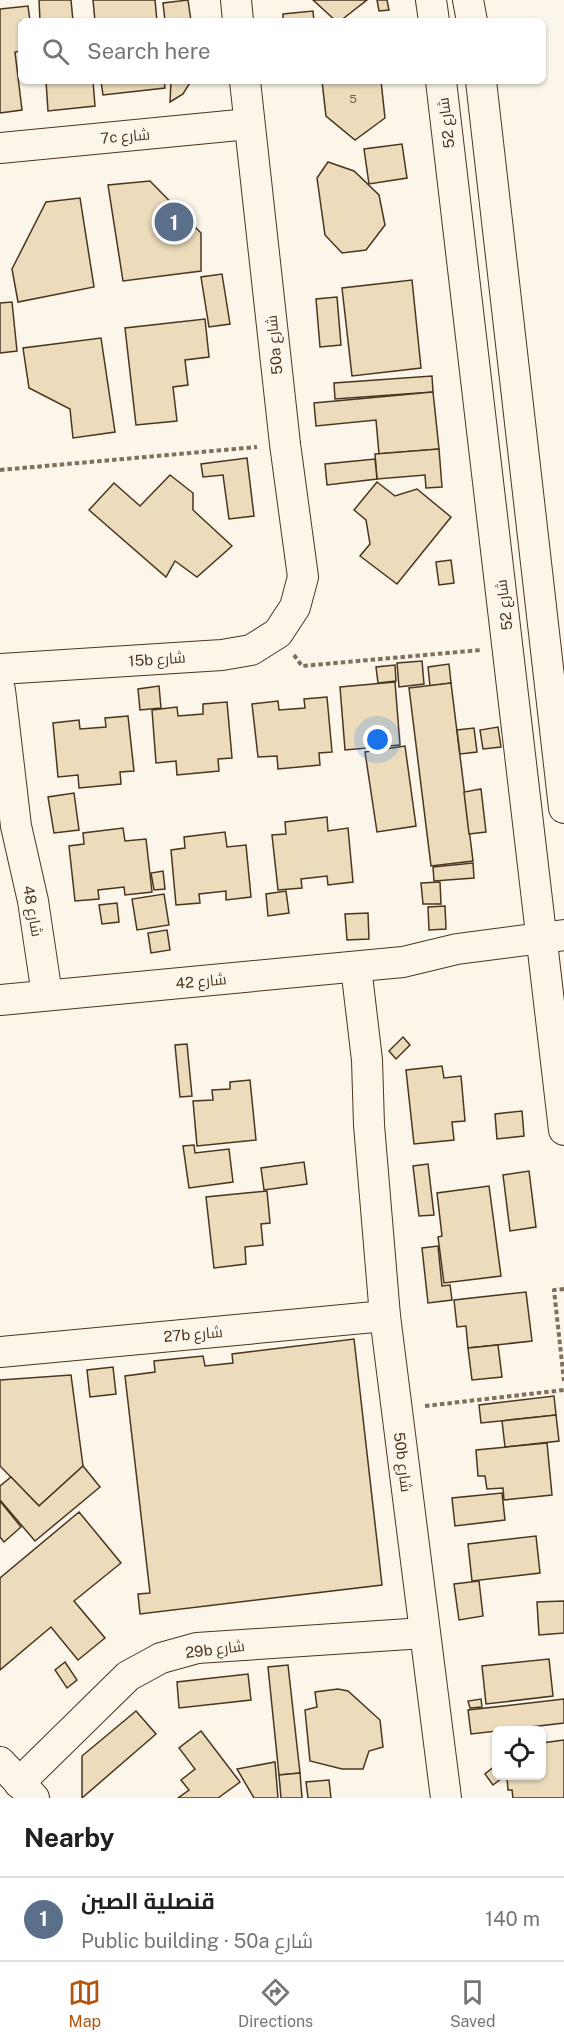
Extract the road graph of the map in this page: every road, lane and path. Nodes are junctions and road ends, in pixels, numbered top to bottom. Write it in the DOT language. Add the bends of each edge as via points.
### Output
graph roads {
  1 [pos="236,0"];
  2 [pos="431,0"];
  3 [pos="468,0"];
  4 [pos="238,18"];
  5 [pos="434,18"];
  6 [pos="471,18"];
  7 [pos="245,84"];
  8 [pos="441,84"];
  9 [pos="481,84"];
  10 [pos="249,124"];
  11 [pos="0,148"];
  12 [pos="285,444"];
  13 [pos="0,470"];
  14 [pos="295,607"];
  15 [pos="278,633"];
  16 [pos="508,647"];
  17 [pos="0,669"];
  18 [pos="0,690"];
  19 [pos="564,808"];
  20 [pos="554,948"];
  21 [pos="348,968"];
  22 [pos="25,998"];
  23 [pos="564,1130"];
  24 [pos="564,1289"];
  25 [pos="386,1316"];
  26 [pos="0,1352"];
  27 [pos="564,1381"];
  28 [pos="564,1390"];
  29 [pos="397,1409"];
  30 [pos="424,1633"];
  31 [pos="17,1781"];
  32 [pos="446,1798"];
  1 -- 4 [label="street"];
  2 -- 5 [label="street"];
  3 -- 6 [label="street"];
  7 -- 10 [label="street, 50a شارع"];
  8 -- 16 [label="street, شارع 52"];
  9 -- 19 [label="street"];
  10 -- 11 [label="street, 7c شارع"];
  10 -- 12 [label="street, 50a شارع"];
  12 -- 13 [label="path"];
  12 -- 14 [label="street, 50a شارع" via="303,577"];
  14 -- 15 [label="street, 15b شارع"];
  15 -- 16 [label="path" via="302,666"];
  15 -- 17 [label="street, 15b شارع" via="251,650 222,655"];
  16 -- 20 [label="street, شارع 52"];
  18 -- 22 [label="street, شارع 48" via="16,826 33,900"];
  20 -- 21 [label="street, شارع 42" via="439,952 403,962"];
  20 -- 23 [label="street, شارع 52"];
  21 -- 22 [label="street, شارع 42"];
  21 -- 25 [label="street, 50b شارع" via="368,1071"];
  24 -- 27 [label="path" via="554,1290"];
  25 -- 26 [label="street, 27b شارع"];
  25 -- 29 [label="street, 50b شارع"];
  28 -- 29 [label="path"];
  29 -- 30 [label="street, 50b شارع"];
  30 -- 31 [label="street, 29b شارع" via="197,1648 161,1658 128,1676"];
  30 -- 32 [label="street, 50b شارع"];
}
